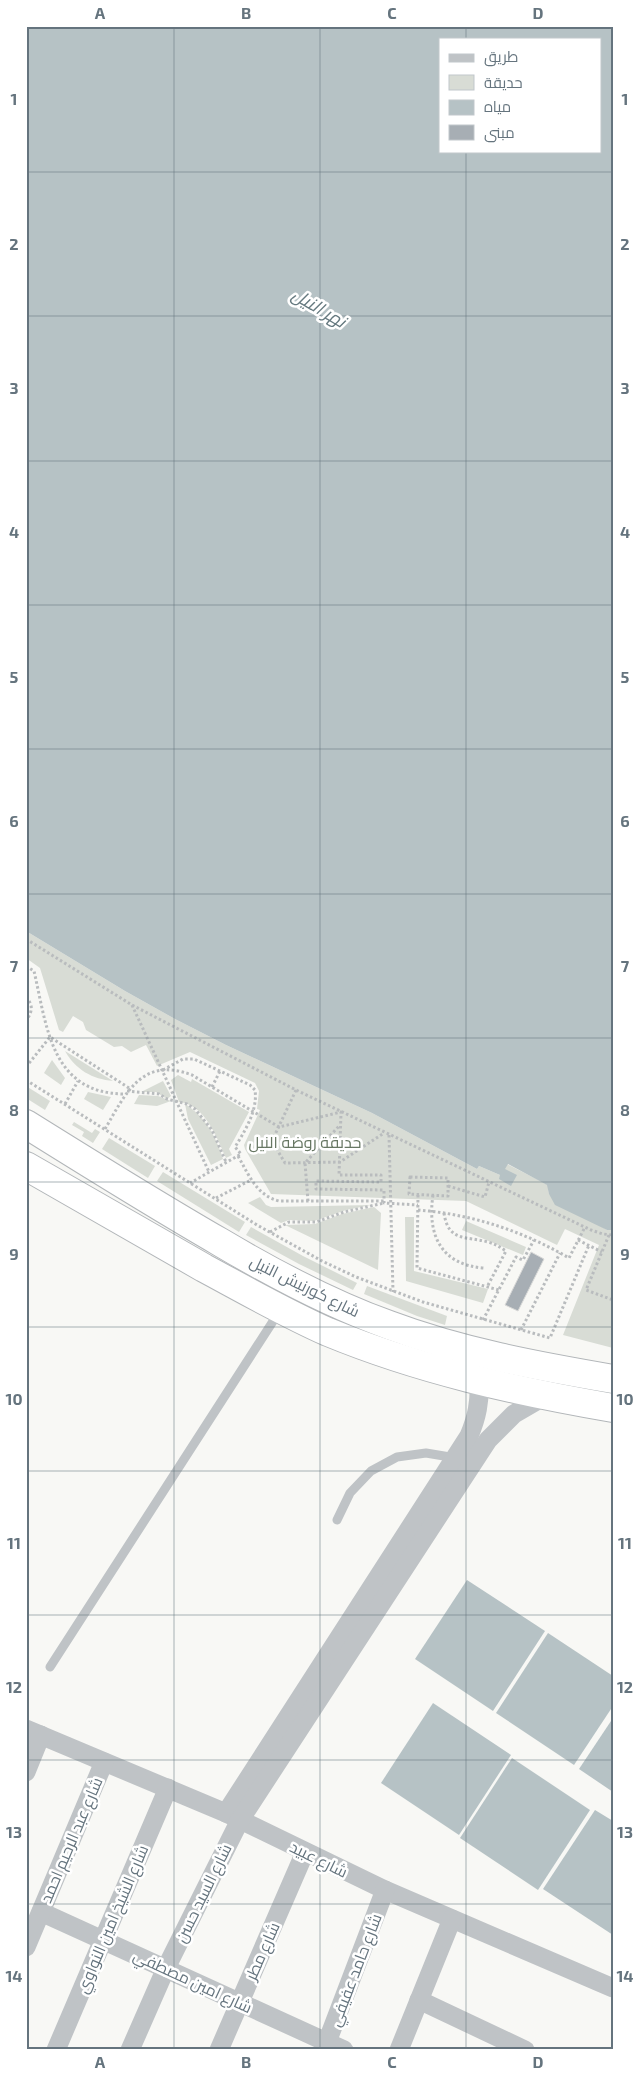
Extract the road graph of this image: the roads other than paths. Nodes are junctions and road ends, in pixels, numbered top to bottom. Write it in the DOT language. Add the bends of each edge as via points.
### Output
graph roads {
  1 [pos="26,1124"];
  2 [pos="26,1166"];
  3 [pos="280,1310"];
  4 [pos="613,1380"];
  5 [pos="479,1381"];
  6 [pos="545,1396"];
  7 [pos="613,1408"];
  8 [pos="456,1458"];
  9 [pos="337,1520"];
  10 [pos="50,1667"];
  11 [pos="34,1732"];
  12 [pos="104,1762"];
  13 [pos="26,1772"];
  14 [pos="168,1788"];
  15 [pos="233,1816"];
  16 [pos="305,1852"];
  17 [pos="385,1890"];
  18 [pos="41,1912"];
  19 [pos="452,1919"];
  20 [pos="103,1939"];
  21 [pos="26,1946"];
  22 [pos="166,1968"];
  23 [pos="613,1988"];
  24 [pos="419,2000"];
  25 [pos="239,2002"];
  26 [pos="332,2047"];
  27 [pos="56,2050"];
  28 [pos="130,2050"];
  29 [pos="220,2050"];
  30 [pos="399,2050"];
  31 [pos="525,2050"];
  1 -- 4 [label="highway, شارع كورنيش النيل" via="166,1211 334,1304 444,1344"];
  2 -- 3 [label="highway, شارع كورنيش النيل"];
  3 -- 5 [label="highway, شارع كورنيش النيل" via="378,1351"];
  3 -- 10 [label="lane"];
  5 -- 6 [label="highway, شارع كورنيش النيل"];
  5 -- 8 [label="street" via="477,1419"];
  6 -- 7 [label="highway, شارع كورنيش النيل"];
  6 -- 15 [label="street" via="514,1414 488,1440"];
  8 -- 9 [label="lane" via="426,1453 397,1457 371,1471 350,1493"];
  8 -- 15 [label="street"];
  11 -- 12 [label="street, شارع عبيد"];
  11 -- 13 [label="street"];
  12 -- 14 [label="street, شارع عبيد"];
  12 -- 18 [label="street, شارع عبد الرحيم احمد"];
  14 -- 15 [label="street, شارع عبيد"];
  14 -- 20 [label="street, شارع الشيخ امين النواوي"];
  15 -- 16 [label="street, شارع عبيد"];
  15 -- 22 [label="street, شارع السيد حسن"];
  16 -- 17 [label="street, شارع عبيد"];
  16 -- 25 [label="street, شارع مطر"];
  17 -- 19 [label="street, شارع عبيد"];
  17 -- 26 [label="street, شارع حامد عفيفي"];
  18 -- 20 [label="street, شارع امين مصطفي"];
  18 -- 21 [label="street, شارع عبد الرحيم احمد"];
  19 -- 23 [label="street, شارع عبيد"];
  19 -- 24 [label="street"];
  20 -- 22 [label="street, شارع امين مصطفي"];
  20 -- 27 [label="street, شارع الشيخ امين النواوي"];
  22 -- 25 [label="street, شارع امين مصطفي"];
  22 -- 28 [label="street, شارع السيد حسن"];
  24 -- 30 [label="street"];
  24 -- 31 [label="street"];
  25 -- 26 [label="street, شارع امين مصطفي"];
  25 -- 29 [label="street, شارع مطر"];
}
